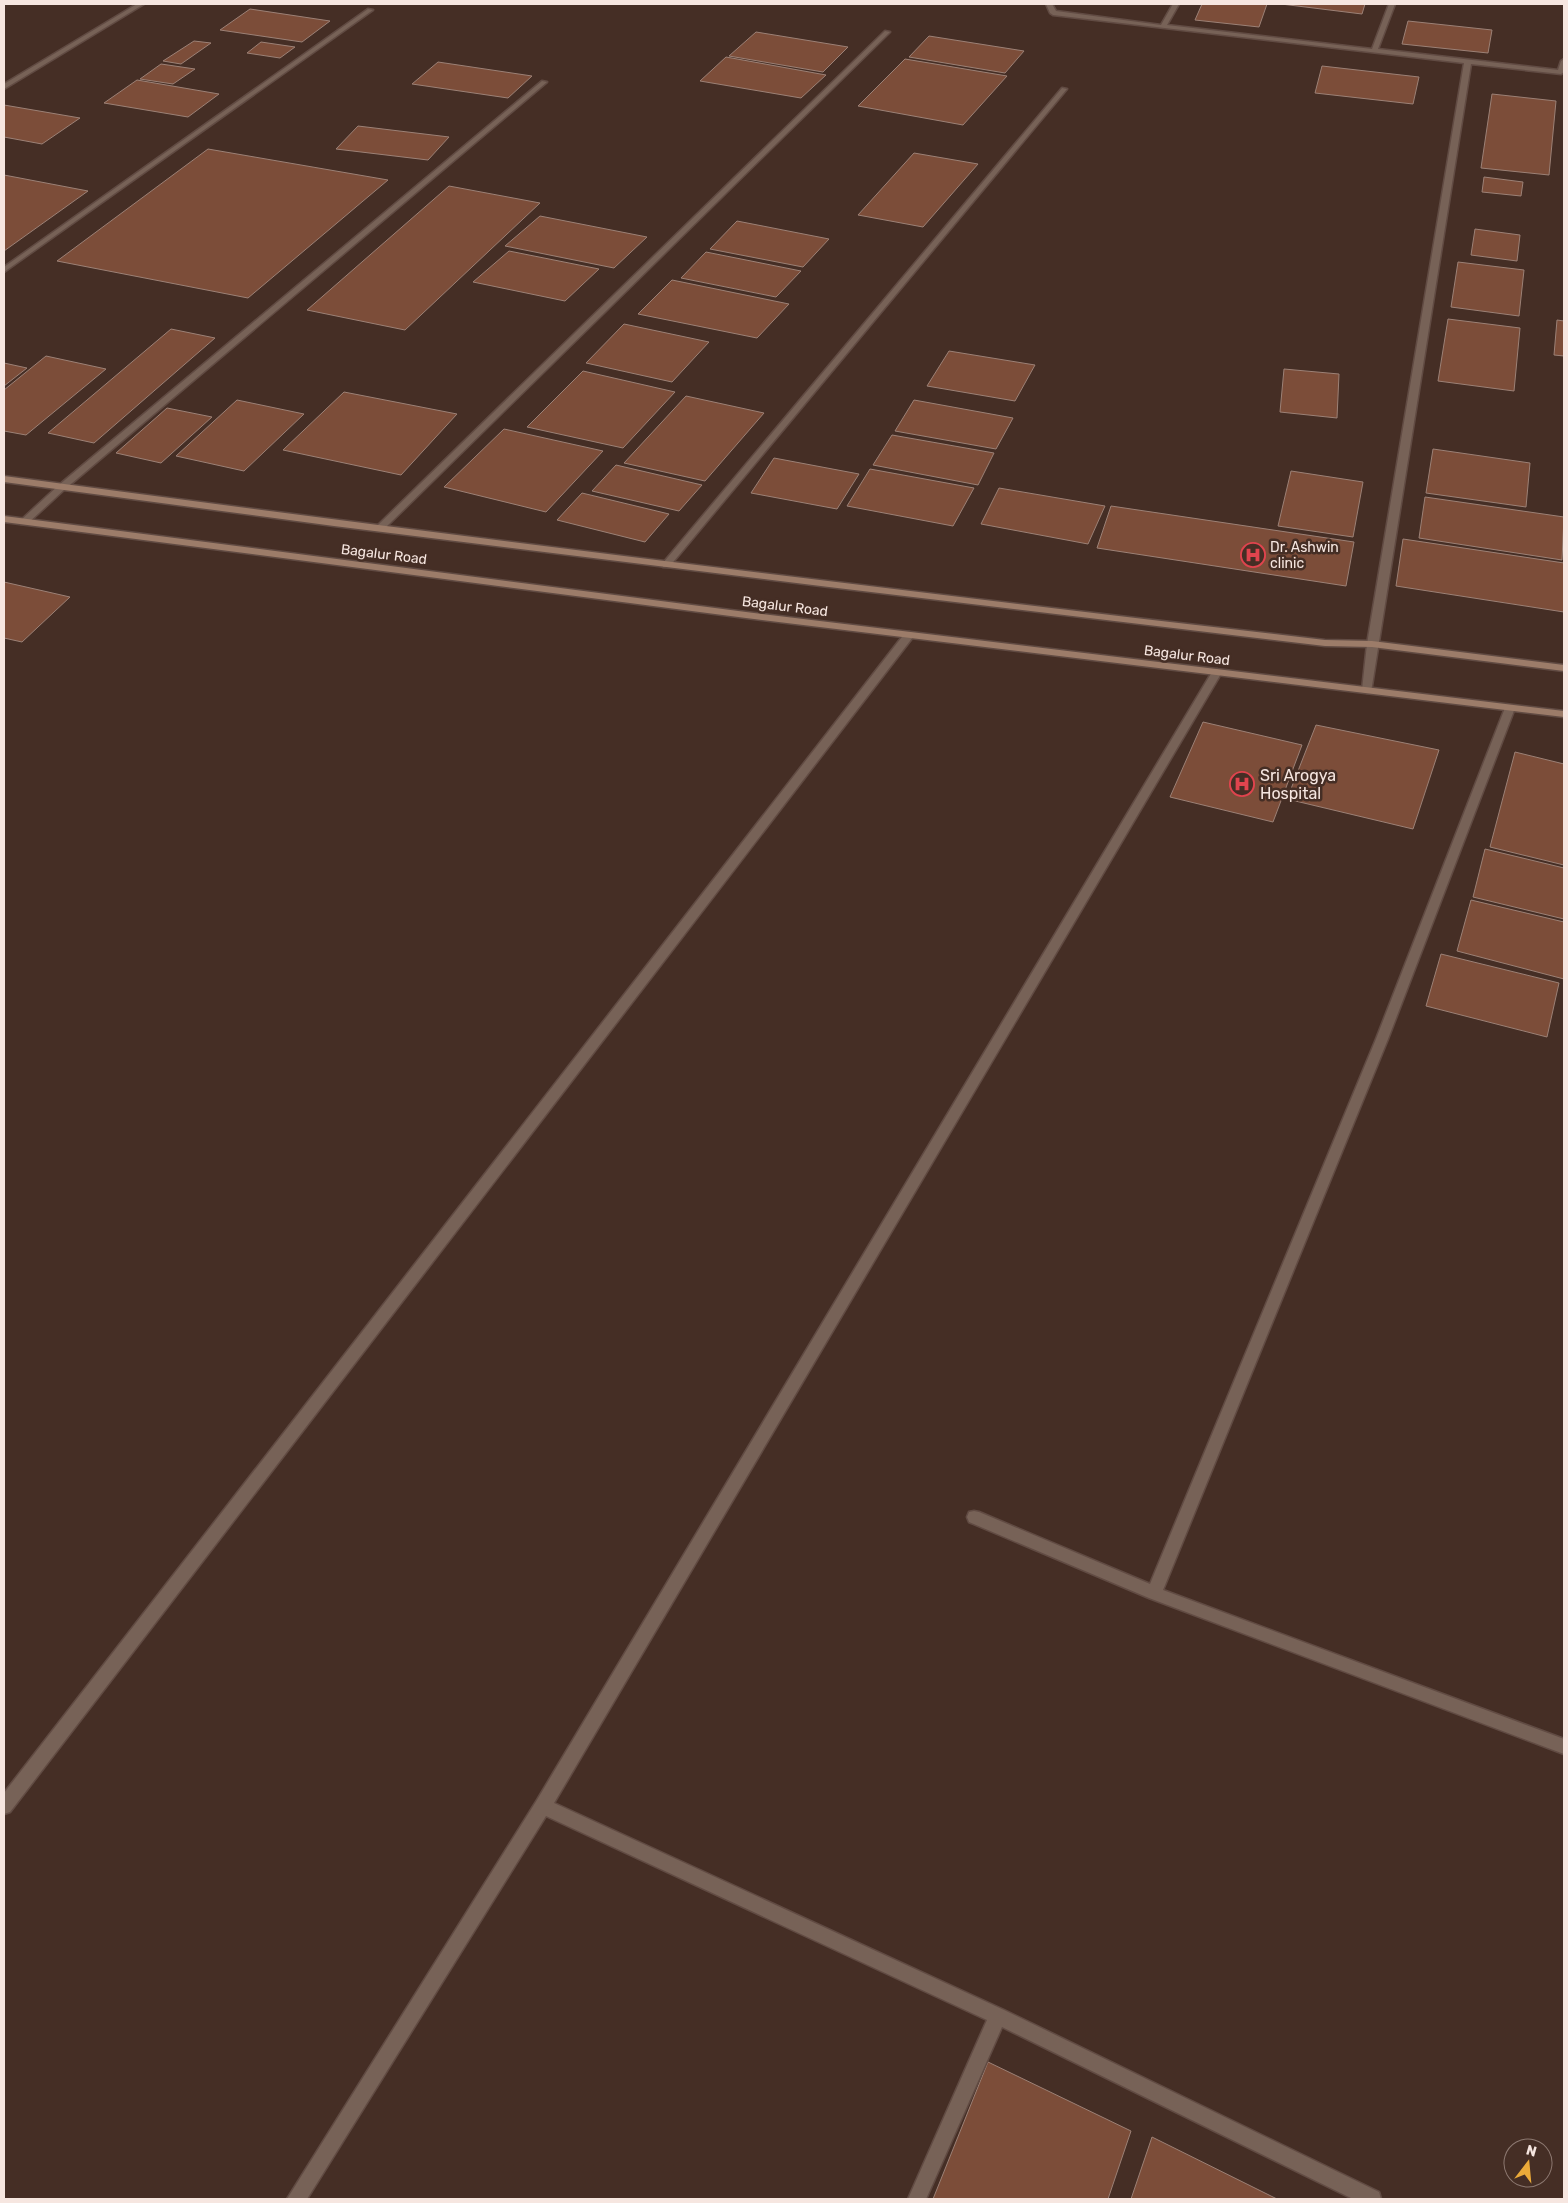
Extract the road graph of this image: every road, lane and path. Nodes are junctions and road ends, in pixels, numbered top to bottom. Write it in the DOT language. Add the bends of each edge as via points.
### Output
graph roads {
  1 [pos="141,4"];
  2 [pos="1049,4"];
  3 [pos="1176,4"];
  4 [pos="1392,4"];
  5 [pos="370,10"];
  6 [pos="1163,27"];
  7 [pos="887,32"];
  8 [pos="1374,51"];
  9 [pos="1564,61"];
  10 [pos="1468,62"];
  11 [pos="544,82"];
  12 [pos="4,87"];
  13 [pos="1064,89"];
  14 [pos="4,270"];
  15 [pos="4,479"];
  16 [pos="62,487"];
  17 [pos="4,519"];
  18 [pos="24,522"];
  19 [pos="380,528"];
  20 [pos="666,565"];
  21 [pos="909,635"];
  22 [pos="1372,644"];
  23 [pos="1564,668"];
  24 [pos="1217,672"];
  25 [pos="1367,690"];
  26 [pos="1510,708"];
  27 [pos="1564,714"];
  28 [pos="974,1517"];
  29 [pos="1154,1593"];
  30 [pos="1564,1746"];
  31 [pos="4,1806"];
  32 [pos="543,1806"];
  33 [pos="998,2016"];
  34 [pos="296,2199"];
  35 [pos="917,2199"];
  36 [pos="1372,2199"];
  1 -- 12 [label="street"];
  2 -- 6 [label="street" via="1053,13"];
  3 -- 6 [label="street"];
  4 -- 8 [label="street"];
  5 -- 14 [label="street"];
  6 -- 8 [label="street"];
  7 -- 19 [label="street"];
  8 -- 10 [label="street"];
  9 -- 10 [label="street" via="1561,72"];
  10 -- 22 [label="street"];
  11 -- 16 [label="street"];
  13 -- 20 [label="street"];
  15 -- 16 [label="main road, Bagalur Road"];
  16 -- 18 [label="street"];
  16 -- 19 [label="main road, Bagalur Road"];
  17 -- 18 [label="main road, Bagalur Road"];
  18 -- 21 [label="main road, Bagalur Road"];
  19 -- 20 [label="main road, Bagalur Road"];
  20 -- 22 [label="main road, Bagalur Road" via="1325,643"];
  21 -- 24 [label="main road, Bagalur Road"];
  21 -- 31 [label="street"];
  22 -- 23 [label="main road, Bagalur Road"];
  22 -- 25 [label="street"];
  24 -- 25 [label="main road, Bagalur Road"];
  24 -- 32 [label="street"];
  25 -- 26 [label="main road, Bagalur Road"];
  26 -- 27 [label="main road, Bagalur Road"];
  26 -- 29 [label="street" via="1382,1039"];
  28 -- 29 [label="street"];
  29 -- 30 [label="street"];
  32 -- 33 [label="street"];
  32 -- 34 [label="street"];
  33 -- 35 [label="street"];
  33 -- 36 [label="street"];
}
